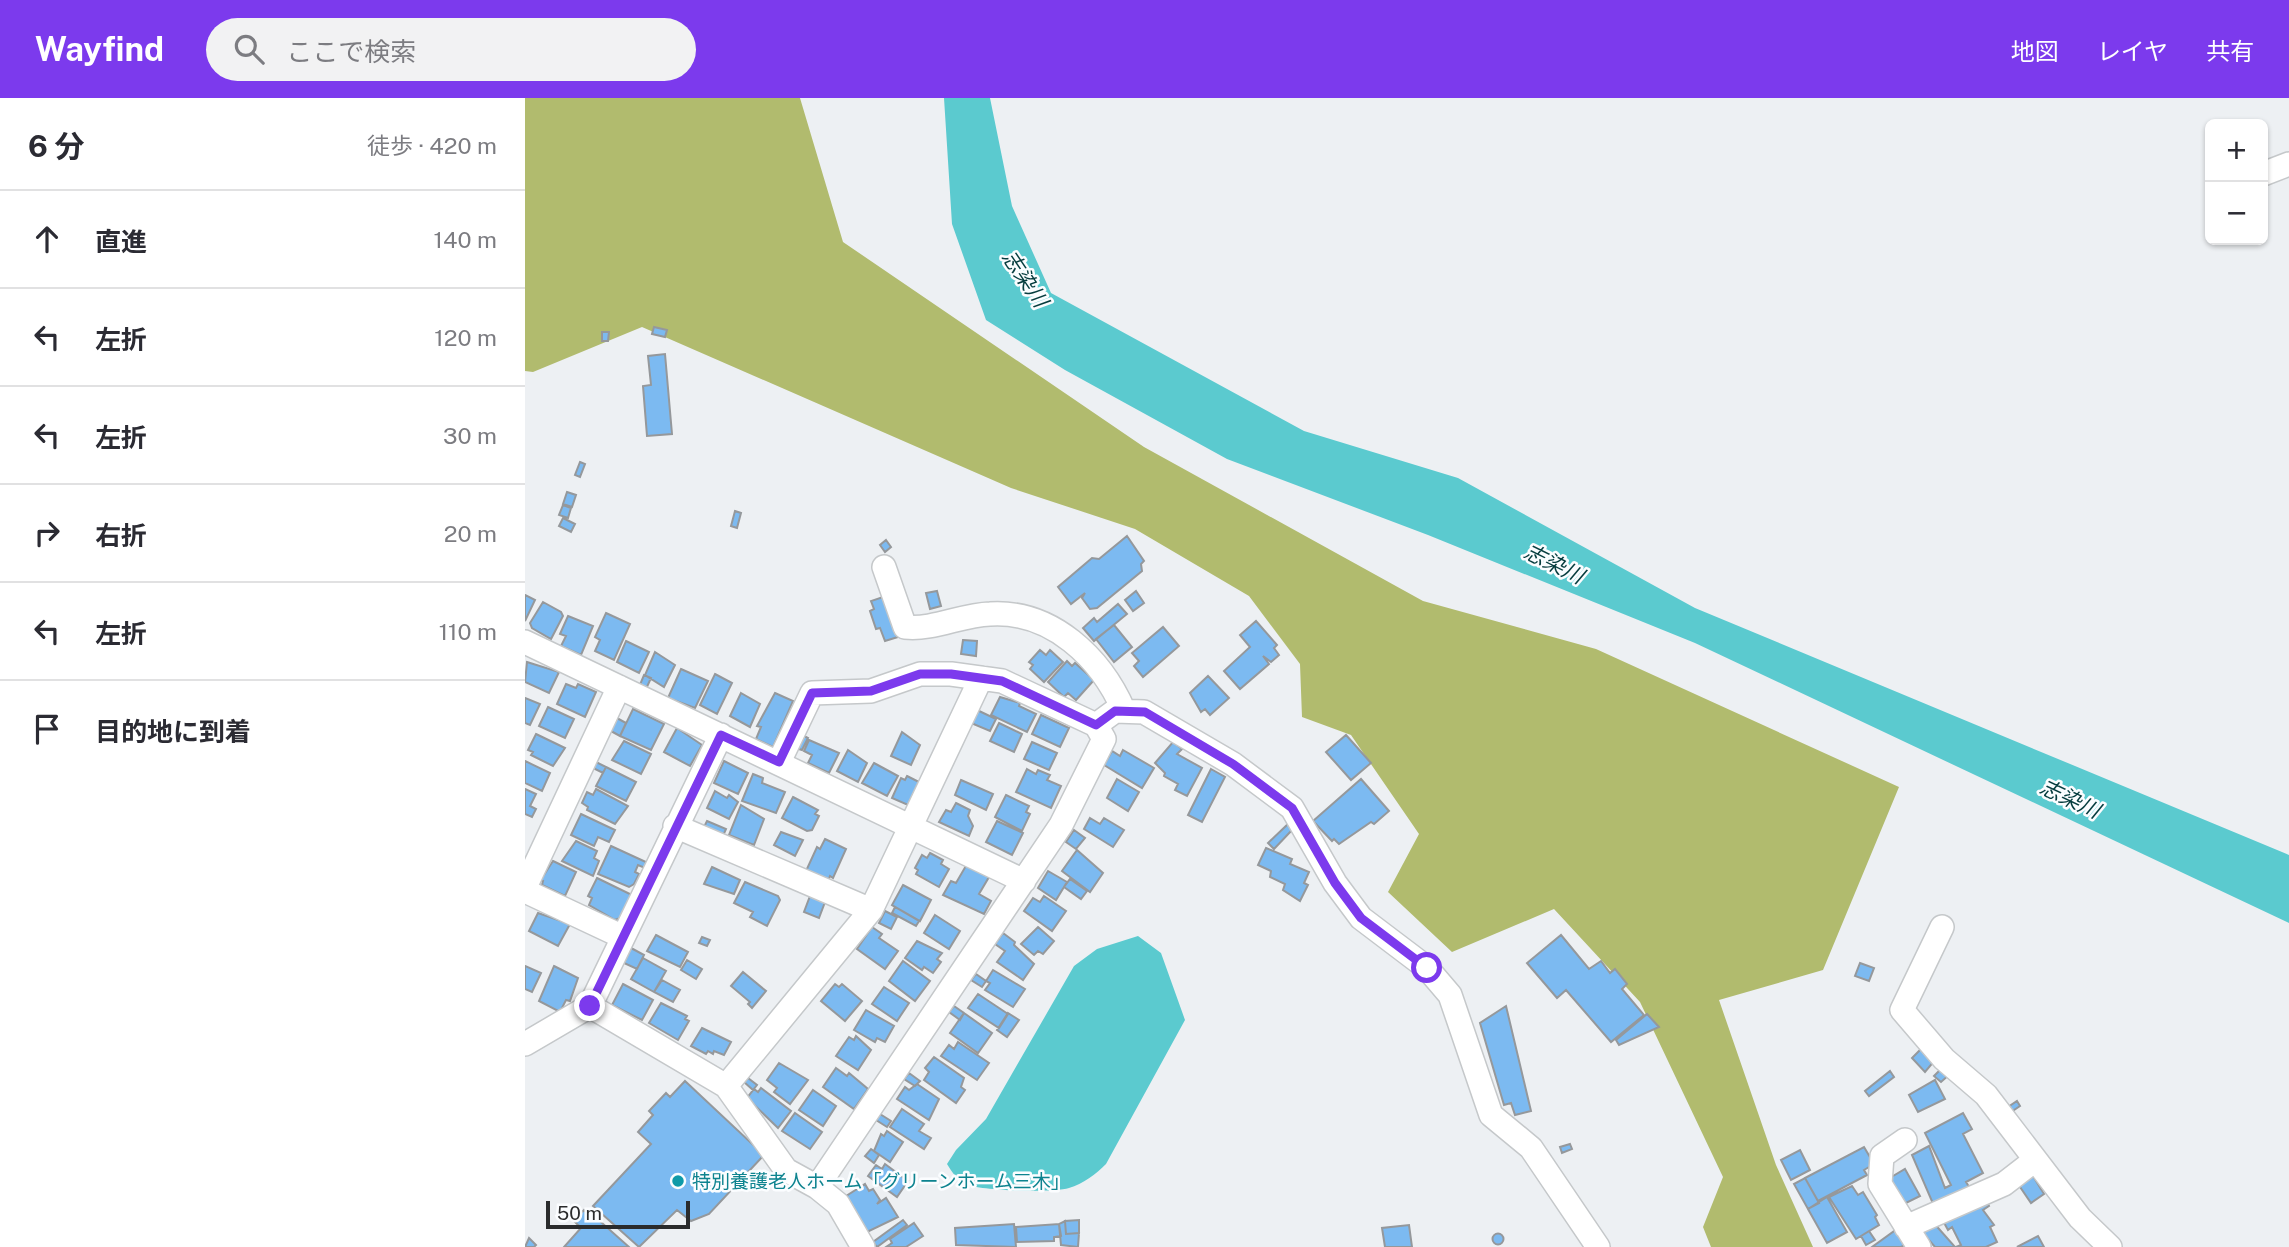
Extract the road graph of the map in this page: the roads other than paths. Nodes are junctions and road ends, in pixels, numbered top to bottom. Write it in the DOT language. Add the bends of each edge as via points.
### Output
graph roads {
  1 [pos="2289,164"];
  2 [pos="2268,172"];
  3 [pos="884,567"];
  4 [pos="525,642"];
  5 [pos="981,678"];
  6 [pos="619,687"];
  7 [pos="1124,711"];
  8 [pos="1096,725"];
  9 [pos="721,735"];
  10 [pos="779,762"];
  11 [pos="675,826"];
  12 [pos="911,826"];
  13 [pos="1024,881"];
  14 [pos="525,889"];
  15 [pos="871,910"];
  16 [pos="1942,927"];
  17 [pos="623,937"];
  18 [pos="590,1006"];
  19 [pos="525,1044"];
  20 [pos="726,1086"];
  21 [pos="1905,1140"];
  22 [pos="2035,1160"];
  23 [pos="817,1187"];
  24 [pos="1906,1227"];
  25 [pos="863,1247"];
  26 [pos="1598,1247"];
  27 [pos="1919,1247"];
  28 [pos="2110,1247"];
  1 -- 2 [label="street"];
  3 -- 7 [label="street" via="905,627 989,614 1041,622 1077,643 1115,690"];
  4 -- 6 [label="street"];
  5 -- 8 [label="street" via="1002,681"];
  5 -- 10 [label="street" via="920,674 871,691 812,693"];
  5 -- 12 [label="street"];
  6 -- 9 [label="street"];
  6 -- 14 [label="street"];
  7 -- 8 [label="street" via="1115,711"];
  7 -- 26 [label="street" via="1145,712 1233,764 1292,808 1361,918 1427,968 1450,995 1491,1115 1531,1148"];
  8 -- 13 [label="street" via="1104,739 1062,825"];
  9 -- 10 [label="street"];
  9 -- 11 [label="street"];
  10 -- 12 [label="street"];
  11 -- 15 [label="street"];
  11 -- 17 [label="street"];
  12 -- 13 [label="street"];
  12 -- 15 [label="street"];
  13 -- 23 [label="street"];
  14 -- 17 [label="street"];
  15 -- 20 [label="street"];
  16 -- 22 [label="street" via="1902,1010 1944,1059 1986,1095"];
  17 -- 18 [label="street"];
  18 -- 19 [label="street"];
  18 -- 20 [label="street"];
  20 -- 23 [label="street" via="786,1170"];
  21 -- 24 [label="street" via="1882,1156 1879,1169 1880,1184"];
  22 -- 24 [label="street" via="2004,1184"];
  22 -- 28 [label="street" via="2080,1218"];
  23 -- 25 [label="street" via="838,1204"];
  24 -- 27 [label="street"];
}
